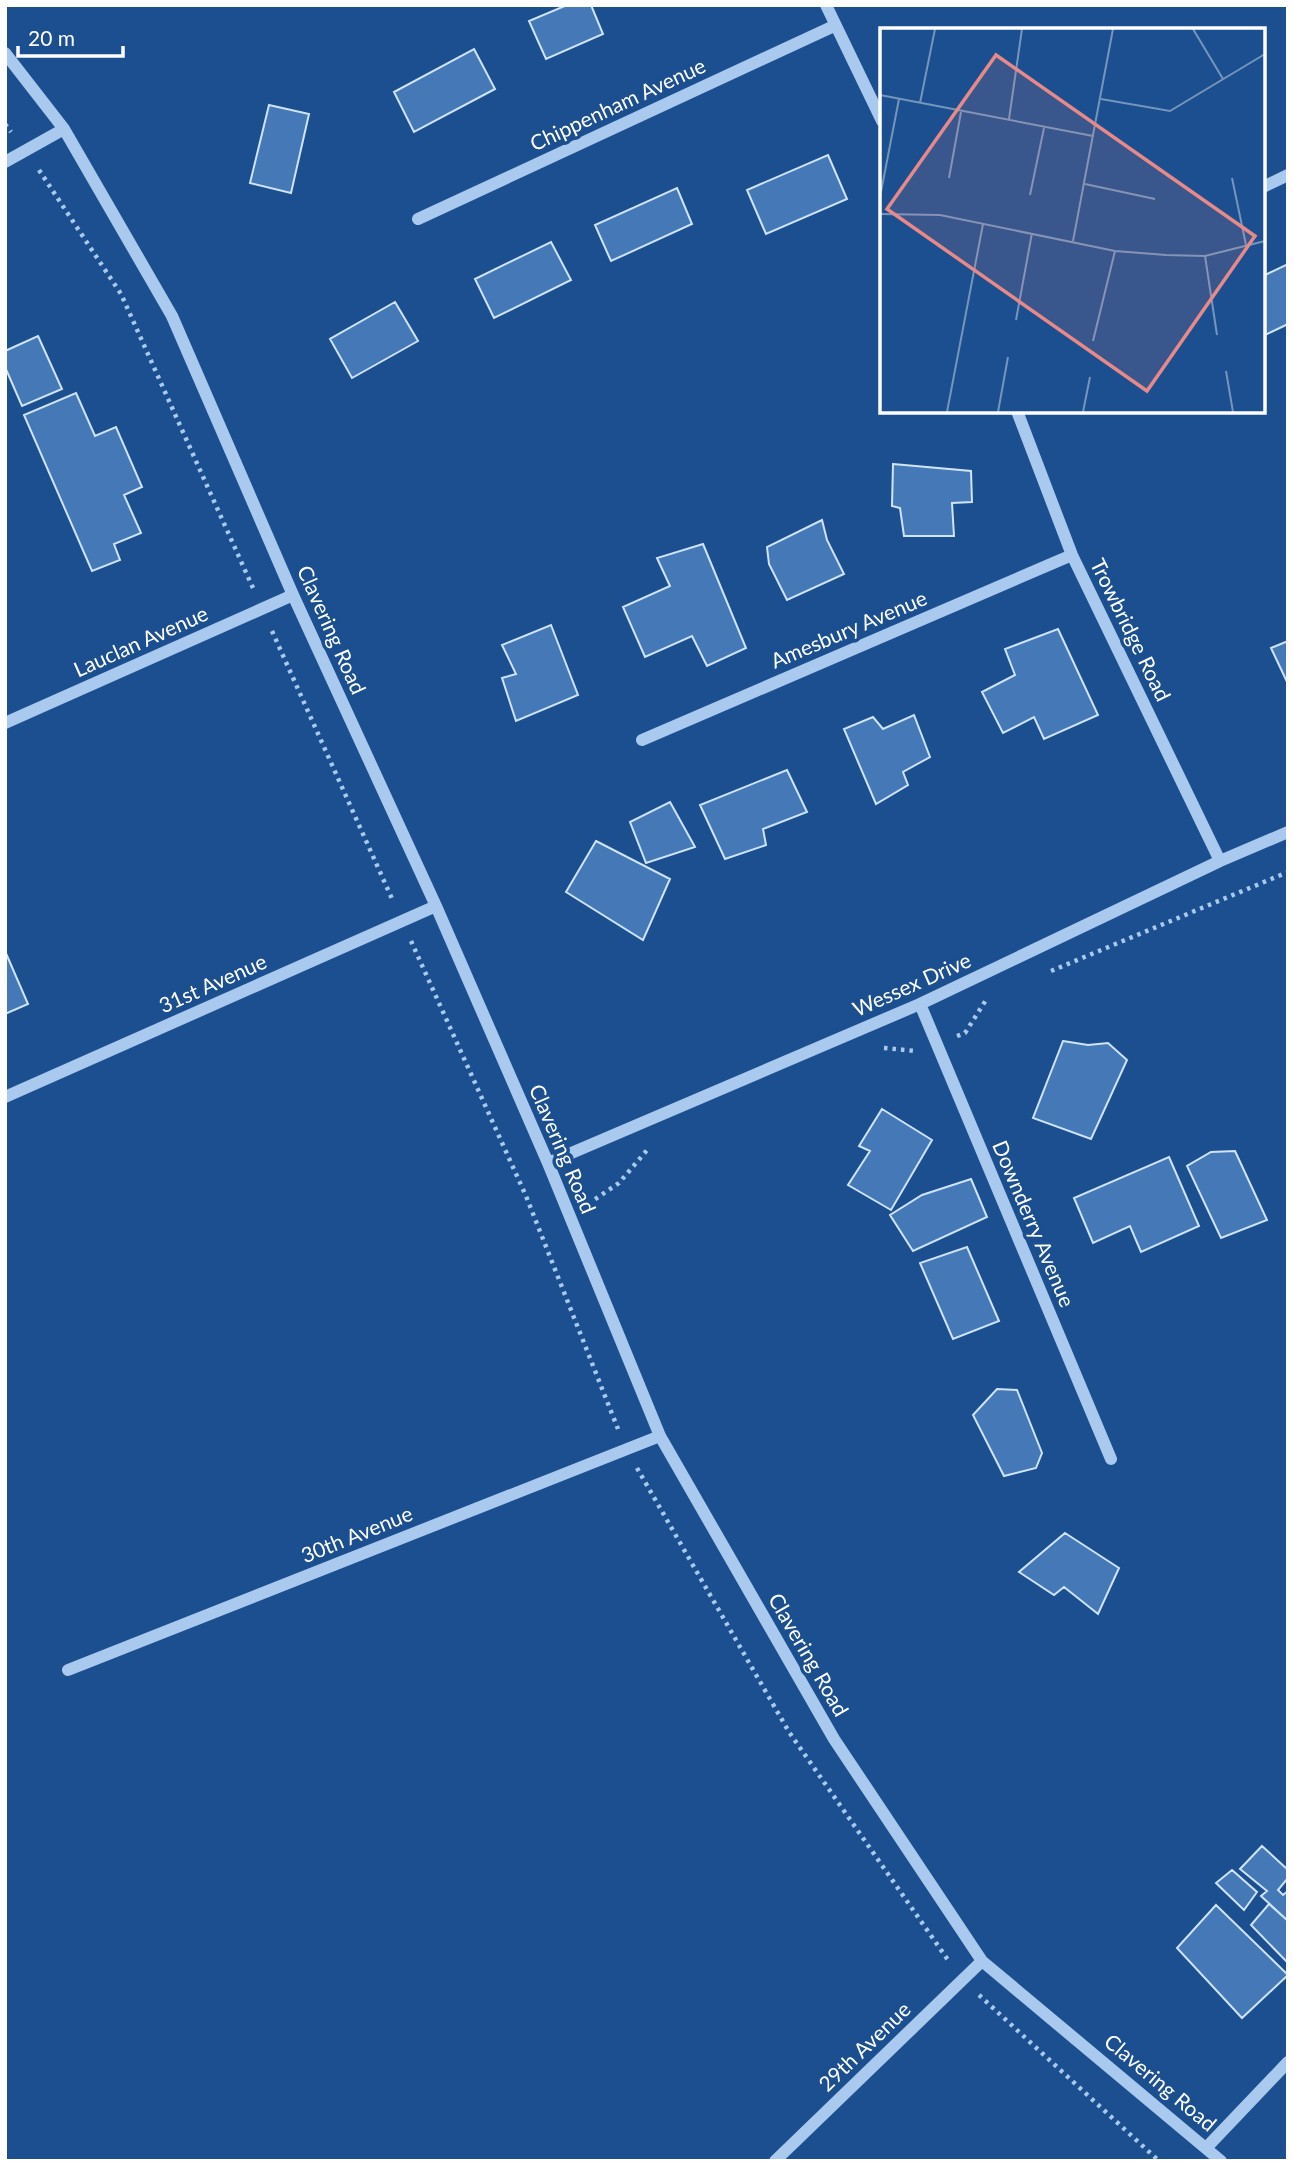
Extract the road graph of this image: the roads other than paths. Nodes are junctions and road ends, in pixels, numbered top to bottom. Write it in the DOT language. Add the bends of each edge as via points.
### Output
graph roads {
  1 [pos="826,5"];
  2 [pos="834,26"];
  3 [pos="5,53"];
  4 [pos="880,117"];
  5 [pos="64,129"];
  6 [pos="5,162"];
  7 [pos="1288,175"];
  8 [pos="1265,186"];
  9 [pos="418,219"];
  10 [pos="1018,413"];
  11 [pos="1072,555"];
  12 [pos="293,595"];
  13 [pos="5,723"];
  14 [pos="642,740"];
  15 [pos="1288,832"];
  16 [pos="1220,861"];
  17 [pos="436,906"];
  18 [pos="920,1004"];
  19 [pos="5,1097"];
  20 [pos="548,1163"];
  21 [pos="660,1436"];
  22 [pos="1111,1459"];
  23 [pos="68,1670"];
  24 [pos="982,1961"];
  25 [pos="1288,2062"];
  26 [pos="1207,2147"];
  27 [pos="775,2161"];
  28 [pos="1221,2161"];
  1 -- 2 [label="street"];
  2 -- 4 [label="street"];
  2 -- 9 [label="street, Chippenham Avenue"];
  3 -- 5 [label="street, Clavering Road"];
  5 -- 6 [label="street"];
  5 -- 12 [label="street, Clavering Road" via="172,316"];
  7 -- 8 [label="street"];
  10 -- 11 [label="street, Trowbridge Road"];
  11 -- 14 [label="street, Amesbury Avenue"];
  11 -- 16 [label="street, Trowbridge Road"];
  12 -- 13 [label="street, Lauclan Avenue"];
  12 -- 17 [label="street, Clavering Road"];
  15 -- 16 [label="street, Wessex Drive"];
  16 -- 18 [label="street, Wessex Drive"];
  17 -- 19 [label="street, 31st Avenue"];
  17 -- 20 [label="street, Clavering Road"];
  18 -- 20 [label="street, Wessex Drive"];
  18 -- 22 [label="street, Downderry Avenue"];
  20 -- 21 [label="street, Clavering Road"];
  21 -- 23 [label="street, 30th Avenue"];
  21 -- 24 [label="street, Clavering Road" via="834,1739"];
  24 -- 26 [label="street, Clavering Road"];
  24 -- 27 [label="street, 29th Avenue"];
  25 -- 26 [label="street"];
  26 -- 28 [label="street, Clavering Road"];
}
